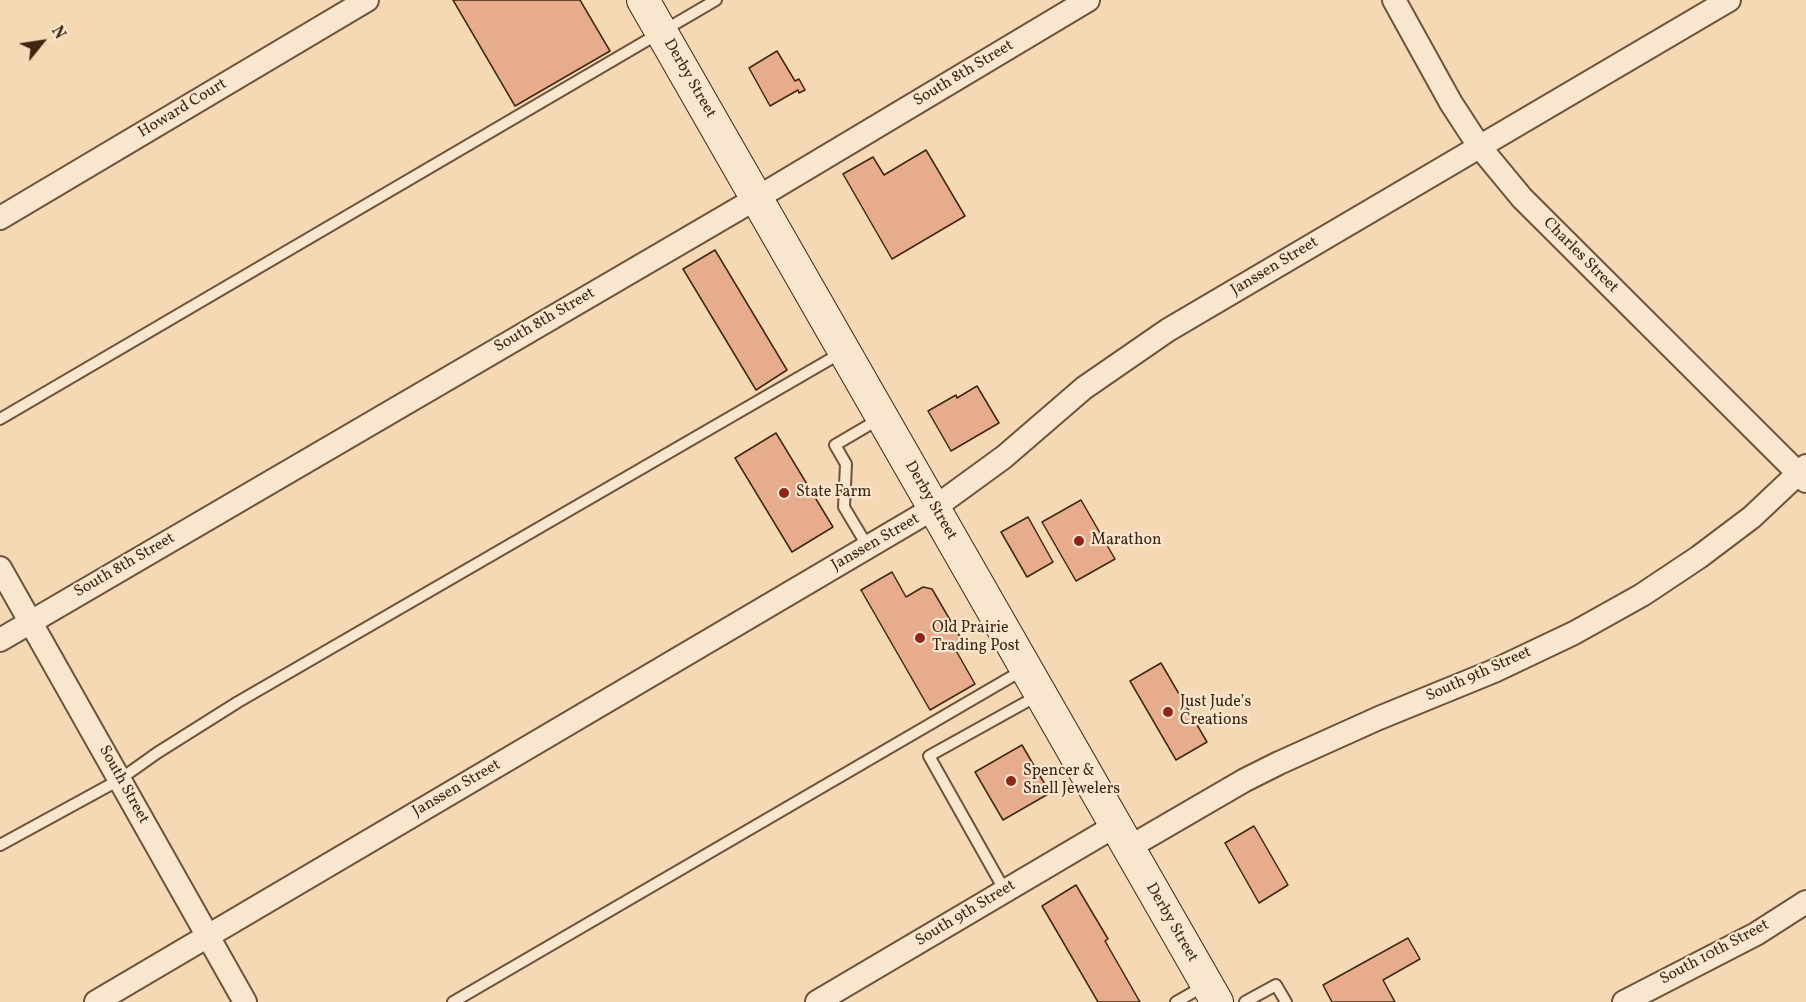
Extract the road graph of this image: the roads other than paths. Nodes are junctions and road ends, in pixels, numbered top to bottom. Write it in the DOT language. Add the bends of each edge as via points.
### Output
graph roads {
  1 [pos="367,0"];
  2 [pos="643,0"];
  3 [pos="716,0"];
  4 [pos="1088,0"];
  5 [pos="1394,0"];
  6 [pos="1729,0"];
  7 [pos="661,32"];
  8 [pos="1479,146"];
  9 [pos="757,198"];
  10 [pos="0,218"];
  11 [pos="844,351"];
  12 [pos="882,417"];
  13 [pos="0,419"];
  14 [pos="1803,473"];
  15 [pos="934,508"];
  16 [pos="868,547"];
  17 [pos="0,568"];
  18 [pos="30,622"];
  19 [pos="0,640"];
  20 [pos="1033,681"];
  21 [pos="119,780"];
  22 [pos="1122,837"];
  23 [pos="0,845"];
  24 [pos="1005,891"];
  25 [pos="1806,902"];
  26 [pos="208,936"];
  27 [pos="1212,993"];
  28 [pos="96,1002"];
  29 [pos="245,1002"];
  30 [pos="453,1002"];
  31 [pos="817,1002"];
  32 [pos="1176,1002"];
  33 [pos="1245,1002"];
  34 [pos="1286,1002"];
  35 [pos="1624,1002"];
  1 -- 10 [label="street, Howard Court"];
  2 -- 7 [label="main road, Derby Street"];
  3 -- 7 [label="lane"];
  4 -- 9 [label="street, South 8th Street"];
  5 -- 8 [label="street, Charles Street"];
  6 -- 8 [label="street, Janssen Street"];
  7 -- 9 [label="main road, Derby Street"];
  7 -- 13 [label="lane"];
  8 -- 14 [label="street, Charles Street" via="1522,198"];
  8 -- 15 [label="street, Janssen Street" via="1168,330 1084,388 1004,457"];
  9 -- 11 [label="main road, Derby Street"];
  9 -- 18 [label="street, South 8th Street"];
  11 -- 12 [label="main road, Derby Street"];
  11 -- 21 [label="lane" via="257,691"];
  12 -- 15 [label="main road, Derby Street"];
  12 -- 16 [label="lane" via="835,445 846,464 844,507"];
  14 -- 22 [label="street, South 9th Street" via="1699,557 1574,633"];
  15 -- 16 [label="street, Janssen Street"];
  15 -- 20 [label="main road, Derby Street"];
  16 -- 26 [label="street, Janssen Street"];
  17 -- 18 [label="street, South Street"];
  18 -- 19 [label="street, South 8th Street"];
  18 -- 21 [label="street, South Street"];
  20 -- 22 [label="main road, Derby Street"];
  20 -- 24 [label="lane" via="929,756"];
  20 -- 30 [label="lane"];
  21 -- 23 [label="lane"];
  21 -- 26 [label="street, South Street"];
  22 -- 24 [label="street, South 9th Street"];
  22 -- 27 [label="main road, Derby Street"];
  24 -- 31 [label="street, South 9th Street"];
  25 -- 35 [label="street, South 10th Street" via="1756,934"];
  26 -- 28 [label="street, Janssen Street"];
  26 -- 29 [label="street, South Street"];
  27 -- 32 [label="lane"];
  33 -- 34 [label="lane" via="1276,985"];
}
